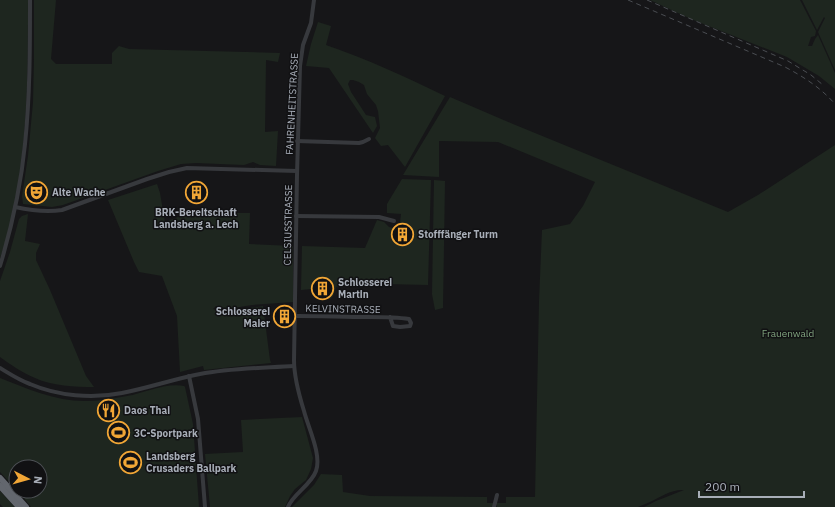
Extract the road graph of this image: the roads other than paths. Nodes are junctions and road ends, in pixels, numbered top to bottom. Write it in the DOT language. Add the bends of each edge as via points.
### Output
graph roads {
  1 [pos="30,0"];
  2 [pos="314,0"];
  3 [pos="369,139"];
  4 [pos="298,141"];
  5 [pos="297,171"];
  6 [pos="15,207"];
  7 [pos="296,216"];
  8 [pos="394,221"];
  9 [pos="0,266"];
  10 [pos="295,316"];
  11 [pos="390,317"];
  12 [pos="294,366"];
  13 [pos="0,368"];
  14 [pos="189,376"];
  15 [pos="0,478"];
  16 [pos="0,486"];
  17 [pos="496,494"];
  18 [pos="19,507"];
  19 [pos="26,507"];
  20 [pos="205,507"];
  21 [pos="288,507"];
  22 [pos="494,507"];
  1 -- 6 [label="street" via="28,116"];
  2 -- 4 [label="street, FAHRENHEITSTRASSE" via="300,66"];
  3 -- 4 [label="street" via="359,143"];
  4 -- 5 [label="street, FAHRENHEITSTRASSE"];
  5 -- 6 [label="street, CELSIUSSTRASSE" via="187,168 147,179 62,210"];
  5 -- 7 [label="street, CELSIUSSTRASSE"];
  6 -- 9 [label="street"];
  7 -- 8 [label="street" via="379,217"];
  7 -- 10 [label="street, CELSIUSSTRASSE"];
  10 -- 11 [label="street, KELVINSTRASSE"];
  10 -- 12 [label="street, CELSIUSSTRASSE"];
  11 -- 11 [label="street, KELVINSTRASSE" via="409,318 410,326 392,326"];
  12 -- 14 [label="street" via="208,372"];
  12 -- 21 [label="street, CELSIUSSTRASSE" via="300,398 318,461 310,482"];
  13 -- 14 [label="street" via="30,384 73,395 100,396 122,393"];
  14 -- 20 [label="street" via="198,419"];
  15 -- 19 [label="highway"];
  16 -- 18 [label="highway"];
  17 -- 22 [label="street"];
}
